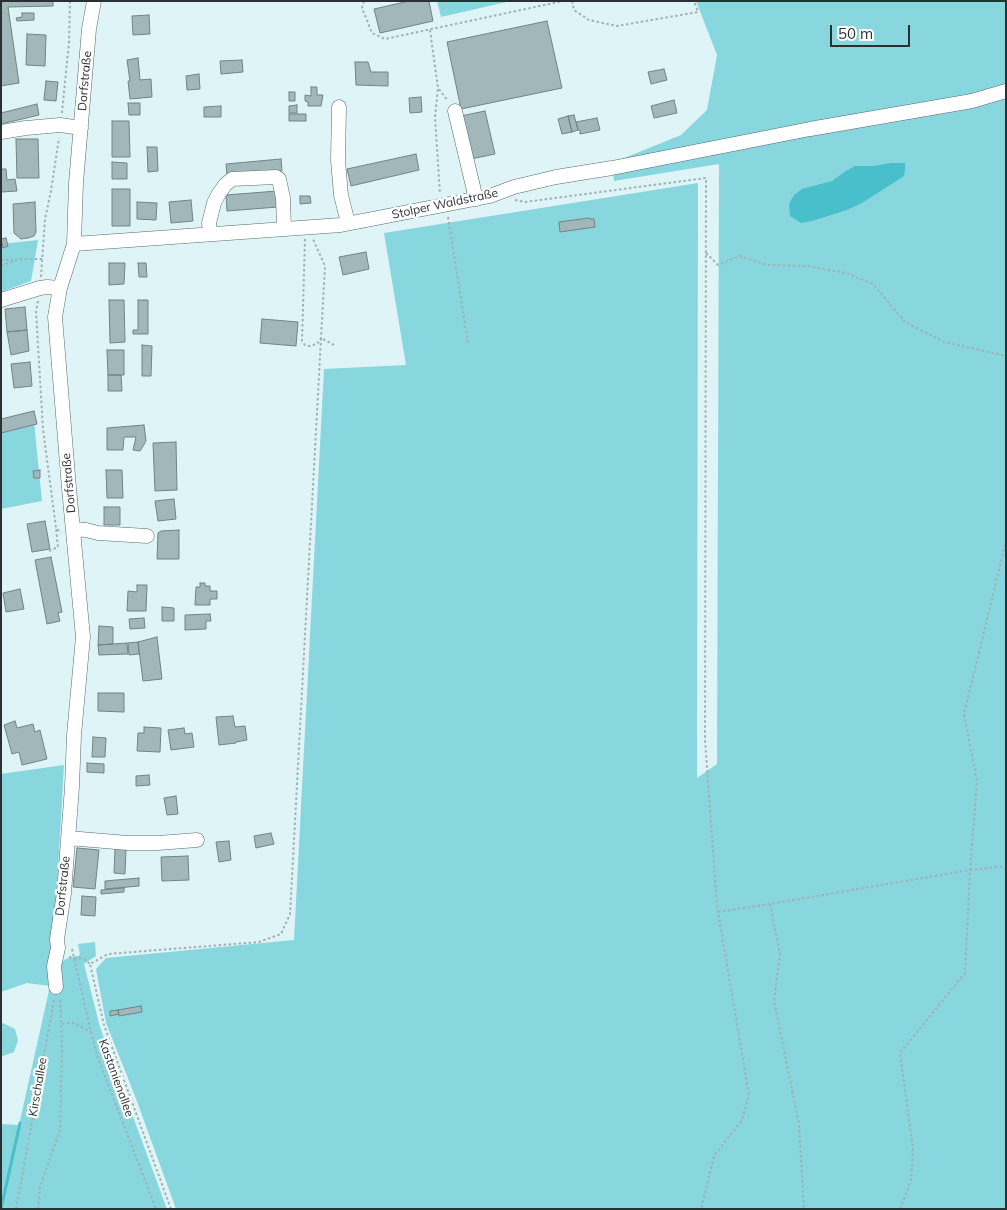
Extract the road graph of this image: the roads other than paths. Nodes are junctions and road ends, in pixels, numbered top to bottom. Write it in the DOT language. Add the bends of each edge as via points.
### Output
graph roads {
  1 [pos="94,1"];
  2 [pos="1006,91"];
  3 [pos="339,108"];
  4 [pos="455,111"];
  5 [pos="81,128"];
  6 [pos="1,132"];
  7 [pos="476,199"];
  8 [pos="348,224"];
  9 [pos="284,229"];
  10 [pos="210,234"];
  11 [pos="74,244"];
  12 [pos="60,288"];
  13 [pos="1,300"];
  14 [pos="73,530"];
  15 [pos="147,536"];
  16 [pos="68,838"];
  17 [pos="197,840"];
  18 [pos="56,987"];
  1 -- 5 [label="street, Dorfstraße"];
  2 -- 7 [label="street, Stolper Waldstraße" via="972,101 556,177"];
  3 -- 8 [label="street" via="338,160"];
  4 -- 7 [label="street"];
  5 -- 6 [label="street" via="60,124"];
  5 -- 11 [label="street, Dorfstraße"];
  7 -- 8 [label="street, Stolper Waldstraße"];
  8 -- 9 [label="street, Stolper Waldstraße" via="305,233"];
  9 -- 10 [label="street, Stolper Waldstraße"];
  9 -- 10 [label="street" via="279,179 232,179 214,203"];
  10 -- 11 [label="street, Stolper Waldstraße"];
  11 -- 12 [label="street, Dorfstraße"];
  12 -- 13 [label="street" via="40,288"];
  12 -- 14 [label="street, Dorfstraße" via="55,317"];
  14 -- 15 [label="street"];
  14 -- 16 [label="street, Dorfstraße" via="84,637"];
  16 -- 17 [label="street" via="128,843"];
  16 -- 18 [label="street, Dorfstraße" via="57,939"];
}
